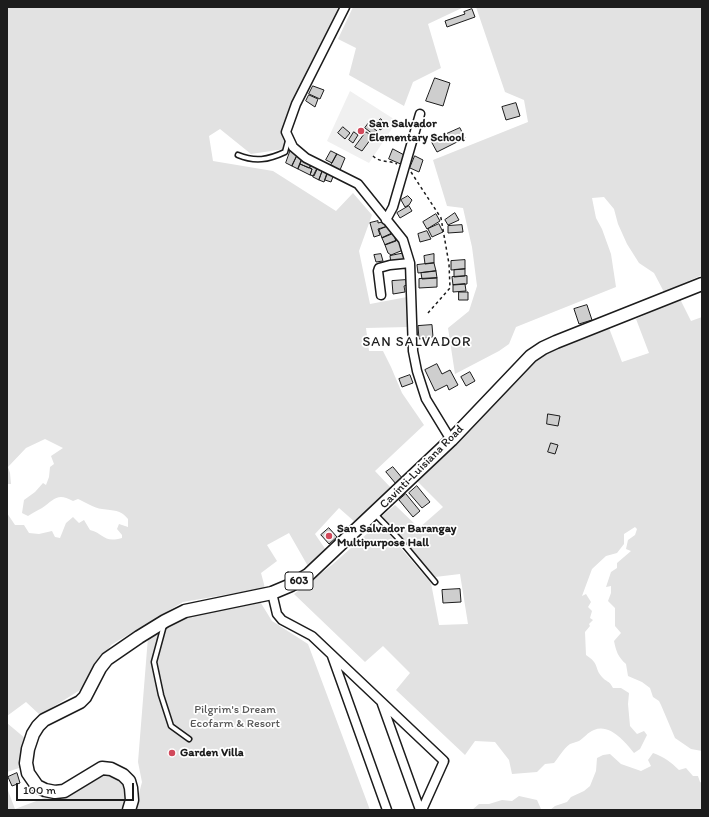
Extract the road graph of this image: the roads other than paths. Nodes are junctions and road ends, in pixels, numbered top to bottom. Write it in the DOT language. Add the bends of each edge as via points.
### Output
graph roads {
  1 [pos="345,7"];
  2 [pos="420,114"];
  3 [pos="289,139"];
  4 [pos="238,155"];
  5 [pos="386,220"];
  6 [pos="410,263"];
  7 [pos="702,284"];
  8 [pos="381,294"];
  9 [pos="451,440"];
  10 [pos="375,513"];
  11 [pos="436,582"];
  12 [pos="272,593"];
  13 [pos="165,621"];
  14 [pos="331,654"];
  15 [pos="381,702"];
  16 [pos="189,739"];
  17 [pos="129,810"];
  18 [pos="387,810"];
  19 [pos="421,810"];
  1 -- 3 [label="street" via="296,104 286,132"];
  2 -- 5 [label="street" via="393,207"];
  3 -- 4 [label="lane" via="286,150 282,153 260,160"];
  3 -- 5 [label="street" via="293,147 306,158 358,184"];
  5 -- 6 [label="street" via="403,240"];
  6 -- 8 [label="street" via="379,268"];
  6 -- 9 [label="street" via="413,351 426,398"];
  7 -- 9 [label="main road, Cavinti-Luisiana Road / 603" via="543,348 531,356"];
  9 -- 10 [label="main road, Cavinti-Luisiana Road / 603"];
  10 -- 11 [label="lane"];
  10 -- 12 [label="main road, Cavinti-Luisiana Road / 603" via="308,575"];
  12 -- 13 [label="main road, Cavinti-Luisiana Road / 603" via="185,611"];
  12 -- 14 [label="street" via="279,617 312,636"];
  13 -- 16 [label="lane" via="154,662 159,688 171,726"];
  13 -- 17 [label="main road, Cavinti-Luisiana Road / 603" via="107,659 85,697 44,720 33,734 28,749 28,773 37,786 45,790 64,791 102,768 112,768 123,775 131,788 132,800"];
  14 -- 15 [label="street"];
  14 -- 18 [label="street"];
  15 -- 19 [label="street"];
  15 -- 19 [label="street" via="444,761"];
}
